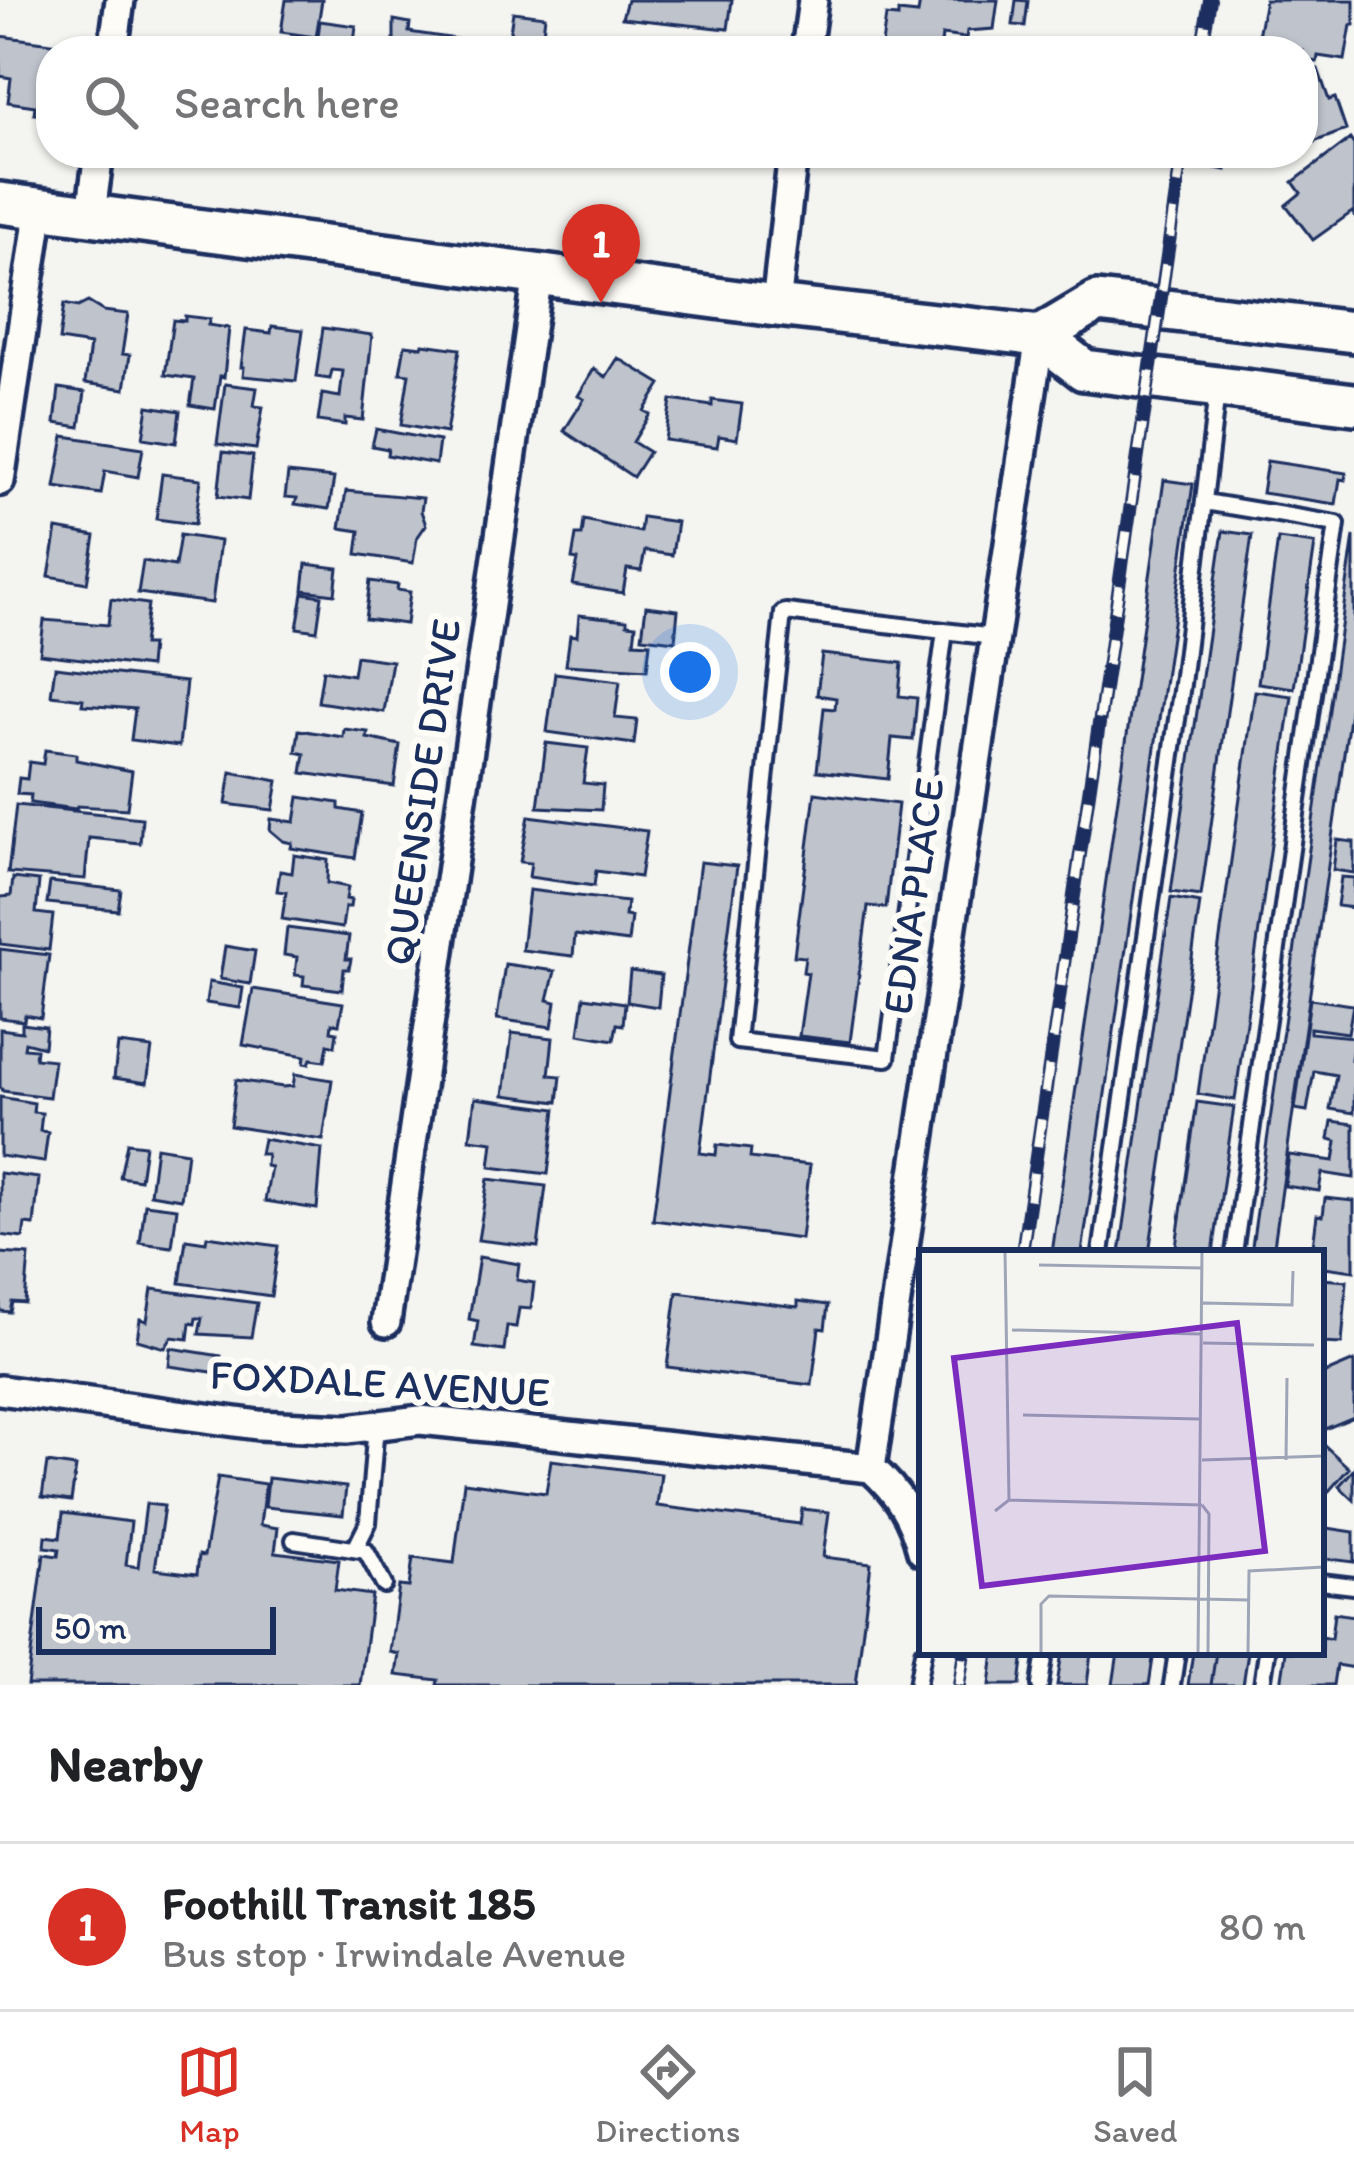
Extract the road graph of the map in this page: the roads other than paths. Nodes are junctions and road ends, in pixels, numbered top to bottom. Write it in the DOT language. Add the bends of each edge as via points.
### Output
graph roads {
  1 [pos="120,0"];
  2 [pos="813,0"];
  3 [pos="115,36"];
  4 [pos="808,36"];
  5 [pos="97,168"];
  6 [pos="791,168"];
  7 [pos="0,203"];
  8 [pos="40,207"];
  9 [pos="91,213"];
  10 [pos="538,274"];
  11 [pos="776,306"];
  12 [pos="1354,332"];
  13 [pos="1040,336"];
  14 [pos="1218,387"];
  15 [pos="1354,404"];
  16 [pos="0,481"];
  17 [pos="1205,502"];
  18 [pos="945,631"];
  19 [pos="994,637"];
  20 [pos="1101,1250"];
  21 [pos="1234,1250"];
  22 [pos="386,1322"];
  23 [pos="0,1390"];
  24 [pos="376,1425"];
  25 [pos="871,1468"];
  26 [pos="919,1539"];
  27 [pos="294,1540"];
  28 [pos="356,1547"];
  29 [pos="1324,1582"];
  30 [pos="384,1586"];
  31 [pos="1354,1586"];
  32 [pos="922,1655"];
  33 [pos="1045,1655"];
  34 [pos="1177,1655"];
  35 [pos="1267,1655"];
  36 [pos="917,1685"];
  37 [pos="1040,1685"];
  38 [pos="1172,1685"];
  39 [pos="1262,1685"];
  1 -- 3 [label="street"];
  2 -- 4 [label="street"];
  5 -- 9 [label="street"];
  6 -- 11 [label="street"];
  7 -- 8 [label="main road"];
  8 -- 9 [label="main road"];
  8 -- 16 [label="street"];
  9 -- 10 [label="main road"];
  10 -- 11 [label="main road"];
  10 -- 22 [label="street, QUEENSIDE DRIVE"];
  11 -- 13 [label="main road"];
  12 -- 13 [label="main road" via="1097,302"];
  13 -- 14 [label="main road" via="1084,370"];
  13 -- 19 [label="street, EDNA PLACE"];
  14 -- 15 [label="main road"];
  14 -- 17 [label="lane"];
  17 -- 20 [label="lane"];
  17 -- 21 [label="lane" via="1337,524"];
  18 -- 18 [label="lane" via="783,614 737,1041 887,1058"];
  18 -- 19 [label="lane"];
  19 -- 25 [label="street, EDNA PLACE"];
  23 -- 24 [label="street, FOXDALE AVENUE" via="258,1425"];
  24 -- 25 [label="street, FOXDALE AVENUE" via="420,1420"];
  24 -- 28 [label="lane" via="368,1522"];
  25 -- 26 [label="street" via="914,1519"];
  27 -- 28 [label="lane"];
  28 -- 30 [label="lane"];
  29 -- 31 [label="lane"];
  32 -- 36 [label="lane"];
  33 -- 37 [label="lane"];
  34 -- 38 [label="lane"];
  35 -- 39 [label="lane"];
}
